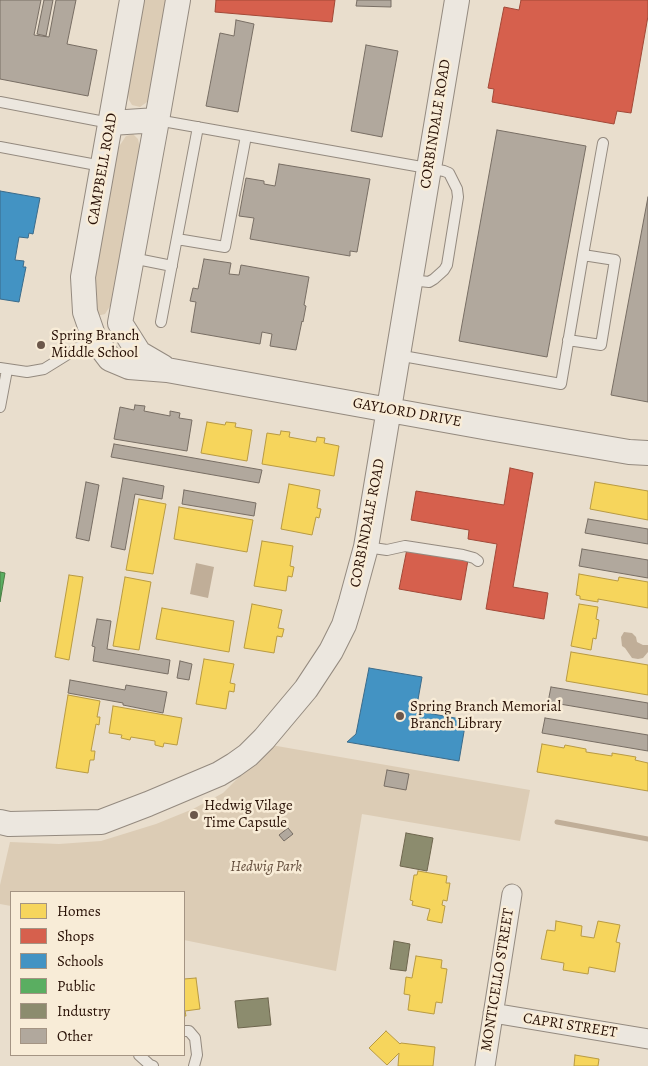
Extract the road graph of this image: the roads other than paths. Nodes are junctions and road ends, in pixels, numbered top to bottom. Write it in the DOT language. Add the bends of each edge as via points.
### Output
graph roads {
  1 [pos="132,0"];
  2 [pos="178,0"];
  3 [pos="456,0"];
  4 [pos="0,102"];
  5 [pos="157,120"];
  6 [pos="111,123"];
  7 [pos="198,127"];
  8 [pos="246,136"];
  9 [pos="603,143"];
  10 [pos="0,147"];
  11 [pos="103,166"];
  12 [pos="428,168"];
  13 [pos="177,239"];
  14 [pos="584,255"];
  15 [pos="132,258"];
  16 [pos="172,266"];
  17 [pos="410,280"];
  18 [pos="161,322"];
  19 [pos="120,323"];
  20 [pos="94,338"];
  21 [pos="568,340"];
  22 [pos="397,355"];
  23 [pos="4,369"];
  24 [pos="167,370"];
  25 [pos="0,407"];
  26 [pos="388,410"];
  27 [pos="648,453"];
  28 [pos="366,547"];
  29 [pos="478,561"];
  30 [pos="0,822"];
  31 [pos="512,894"];
  32 [pos="493,1013"];
  33 [pos="185,1031"];
  34 [pos="648,1039"];
  35 [pos="140,1056"];
  36 [pos="153,1066"];
  37 [pos="194,1066"];
  38 [pos="485,1066"];
  1 -- 6 [label="street, CAMPBELL ROAD"];
  2 -- 5 [label="street"];
  3 -- 12 [label="street, CORBINDALE ROAD"];
  4 -- 6 [label="lane"];
  5 -- 6 [label="street"];
  5 -- 7 [label="lane"];
  5 -- 15 [label="street"];
  6 -- 11 [label="street, CAMPBELL ROAD"];
  7 -- 8 [label="lane"];
  7 -- 13 [label="lane"];
  8 -- 12 [label="lane"];
  8 -- 13 [label="lane" via="225,247"];
  9 -- 14 [label="lane"];
  10 -- 11 [label="lane"];
  11 -- 20 [label="street, CAMPBELL ROAD" via="84,277 84,312"];
  12 -- 17 [label="street, CORBINDALE ROAD"];
  12 -- 17 [label="lane" via="449,173 458,197 447,265 429,282"];
  13 -- 16 [label="lane"];
  14 -- 21 [label="lane"];
  14 -- 21 [label="lane" via="615,260 601,346"];
  15 -- 16 [label="lane"];
  15 -- 19 [label="street"];
  16 -- 18 [label="lane"];
  17 -- 22 [label="street, CORBINDALE ROAD"];
  19 -- 20 [label="street"];
  19 -- 24 [label="street, GAYLORD DRIVE" via="139,353"];
  20 -- 23 [label="lane" via="44,369 27,372"];
  20 -- 24 [label="street, GAYLORD DRIVE" via="110,359 129,367"];
  21 -- 22 [label="lane" via="561,384"];
  22 -- 26 [label="street, CORBINDALE ROAD"];
  23 -- 25 [label="lane"];
  24 -- 26 [label="street, GAYLORD DRIVE"];
  26 -- 27 [label="street, GAYLORD DRIVE"];
  26 -- 28 [label="street, CORBINDALE ROAD"];
  28 -- 29 [label="lane" via="387,550 405,546 463,555"];
  28 -- 30 [label="street, CORBINDALE ROAD" via="352,602 331,651 306,689 248,755 219,774 101,822"];
  31 -- 32 [label="street, MONTICELLO STREET"];
  32 -- 34 [label="street, CAPRI STREET"];
  32 -- 38 [label="street, MONTICELLO STREET"];
  33 -- 37 [label="lane" via="195,1038 197,1055"];
  35 -- 36 [label="lane"];
}
